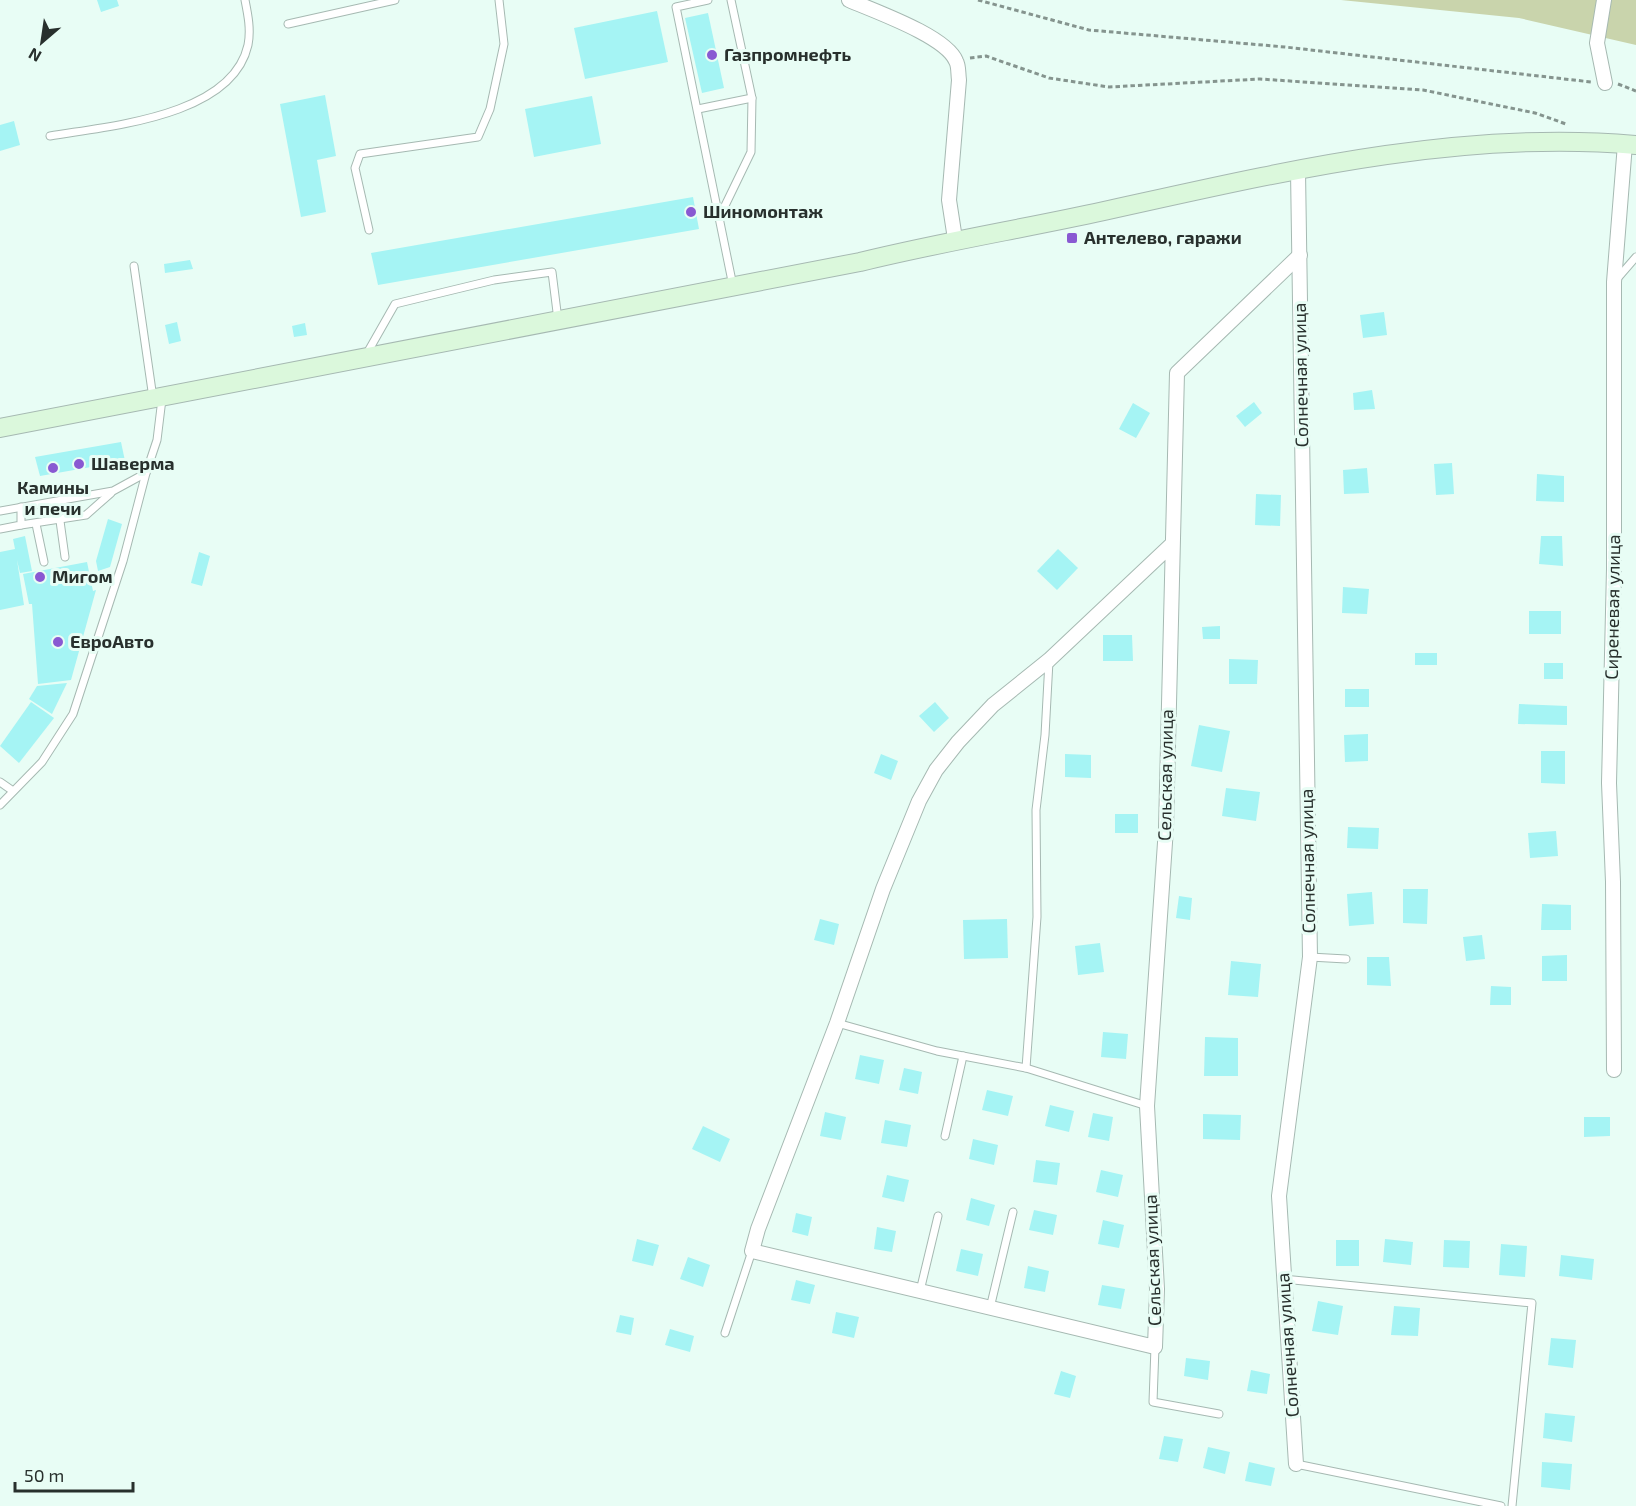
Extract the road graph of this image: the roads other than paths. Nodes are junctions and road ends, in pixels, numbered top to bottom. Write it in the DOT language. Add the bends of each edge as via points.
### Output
graph roads {
  1 [pos="245,0"];
  2 [pos="395,0"];
  3 [pos="499,0"];
  4 [pos="708,0"];
  5 [pos="731,0"];
  6 [pos="849,0"];
  7 [pos="1604,0"];
  8 [pos="288,24"];
  9 [pos="1605,83"];
  10 [pos="752,98"];
  11 [pos="698,109"];
  12 [pos="50,136"];
  13 [pos="1631,145"];
  14 [pos="1298,171"];
  15 [pos="719,218"];
  16 [pos="369,230"];
  17 [pos="955,239"];
  18 [pos="1300,255"];
  19 [pos="1636,257"];
  20 [pos="134,266"];
  21 [pos="1614,282"];
  22 [pos="733,286"];
  23 [pos="558,320"];
  24 [pos="364,357"];
  25 [pos="158,397"];
  26 [pos="0,428"];
  27 [pos="146,473"];
  28 [pos="113,491"];
  29 [pos="21,507"];
  30 [pos="0,511"];
  31 [pos="60,521"];
  32 [pos="21,525"];
  33 [pos="36,525"];
  34 [pos="0,529"];
  35 [pos="1171,545"];
  36 [pos="65,557"];
  37 [pos="44,561"];
  38 [pos="1049,660"];
  39 [pos="0,782"];
  40 [pos="14,791"];
  41 [pos="0,805"];
  42 [pos="1310,957"];
  43 [pos="1346,959"];
  44 [pos="837,1023"];
  45 [pos="963,1056"];
  46 [pos="1026,1068"];
  47 [pos="1614,1070"];
  48 [pos="1147,1106"];
  49 [pos="945,1136"];
  50 [pos="1012,1212"];
  51 [pos="938,1216"];
  52 [pos="752,1251"];
  53 [pos="1283,1279"];
  54 [pos="920,1291"];
  55 [pos="990,1308"];
  56 [pos="725,1333"];
  57 [pos="1155,1347"];
  58 [pos="1219,1414"];
  59 [pos="1296,1464"];
  60 [pos="1501,1506"];
  61 [pos="1512,1506"];
  1 -- 12 [label="lane" via="250,26 248,47 224,85 157,117"];
  2 -- 8 [label="lane"];
  3 -- 16 [label="lane" via="504,44 490,109 478,136 360,154 355,168"];
  4 -- 11 [label="lane" via="676,7"];
  5 -- 10 [label="lane"];
  6 -- 17 [label="street" via="927,36 945,47 956,60 959,80 949,200"];
  7 -- 9 [label="street" via="1597,43"];
  10 -- 11 [label="lane"];
  10 -- 15 [label="lane" via="751,152"];
  11 -- 15 [label="lane"];
  13 -- 14 [label="main road" via="1527,141 1376,157"];
  13 -- 21 [label="street, Сиреневая улица"];
  14 -- 17 [label="main road"];
  14 -- 18 [label="street, Солнечная улица"];
  15 -- 22 [label="lane"];
  17 -- 22 [label="main road"];
  18 -- 35 [label="street, Сельская улица" via="1177,373"];
  18 -- 42 [label="street, Солнечная улица"];
  19 -- 21 [label="lane"];
  20 -- 25 [label="lane"];
  21 -- 47 [label="street, Сиреневая улица" via="1609,783"];
  22 -- 23 [label="main road"];
  23 -- 24 [label="main road"];
  23 -- 24 [label="lane" via="552,272 494,280 395,304"];
  24 -- 25 [label="main road"];
  25 -- 26 [label="main road"];
  25 -- 27 [label="lane" via="157,440"];
  27 -- 28 [label="lane"];
  27 -- 40 [label="lane" via="123,561 73,714 42,762"];
  28 -- 29 [label="lane"];
  28 -- 31 [label="lane" via="86,515"];
  29 -- 30 [label="lane"];
  29 -- 32 [label="lane"];
  31 -- 33 [label="lane"];
  31 -- 36 [label="lane"];
  32 -- 33 [label="lane"];
  32 -- 34 [label="lane"];
  33 -- 37 [label="lane"];
  35 -- 38 [label="street"];
  35 -- 48 [label="street, Сельская улица" via="1166,828"];
  38 -- 44 [label="street" via="993,705 936,770 883,889"];
  38 -- 46 [label="lane" via="1036,810 1036,917"];
  39 -- 40 [label="lane"];
  40 -- 41 [label="lane"];
  42 -- 43 [label="lane"];
  42 -- 53 [label="street, Солнечная улица" via="1281,1176"];
  44 -- 45 [label="lane"];
  44 -- 52 [label="street"];
  45 -- 46 [label="lane"];
  45 -- 49 [label="lane"];
  46 -- 48 [label="lane"];
  48 -- 57 [label="street, Сельская улица" via="1157,1289"];
  50 -- 55 [label="lane"];
  51 -- 54 [label="lane"];
  52 -- 54 [label="street"];
  52 -- 56 [label="lane"];
  53 -- 59 [label="street, Солнечная улица"];
  53 -- 61 [label="lane" via="1532,1303"];
  54 -- 55 [label="street"];
  55 -- 57 [label="street"];
  57 -- 58 [label="lane" via="1153,1402"];
  59 -- 60 [label="lane"];
}
